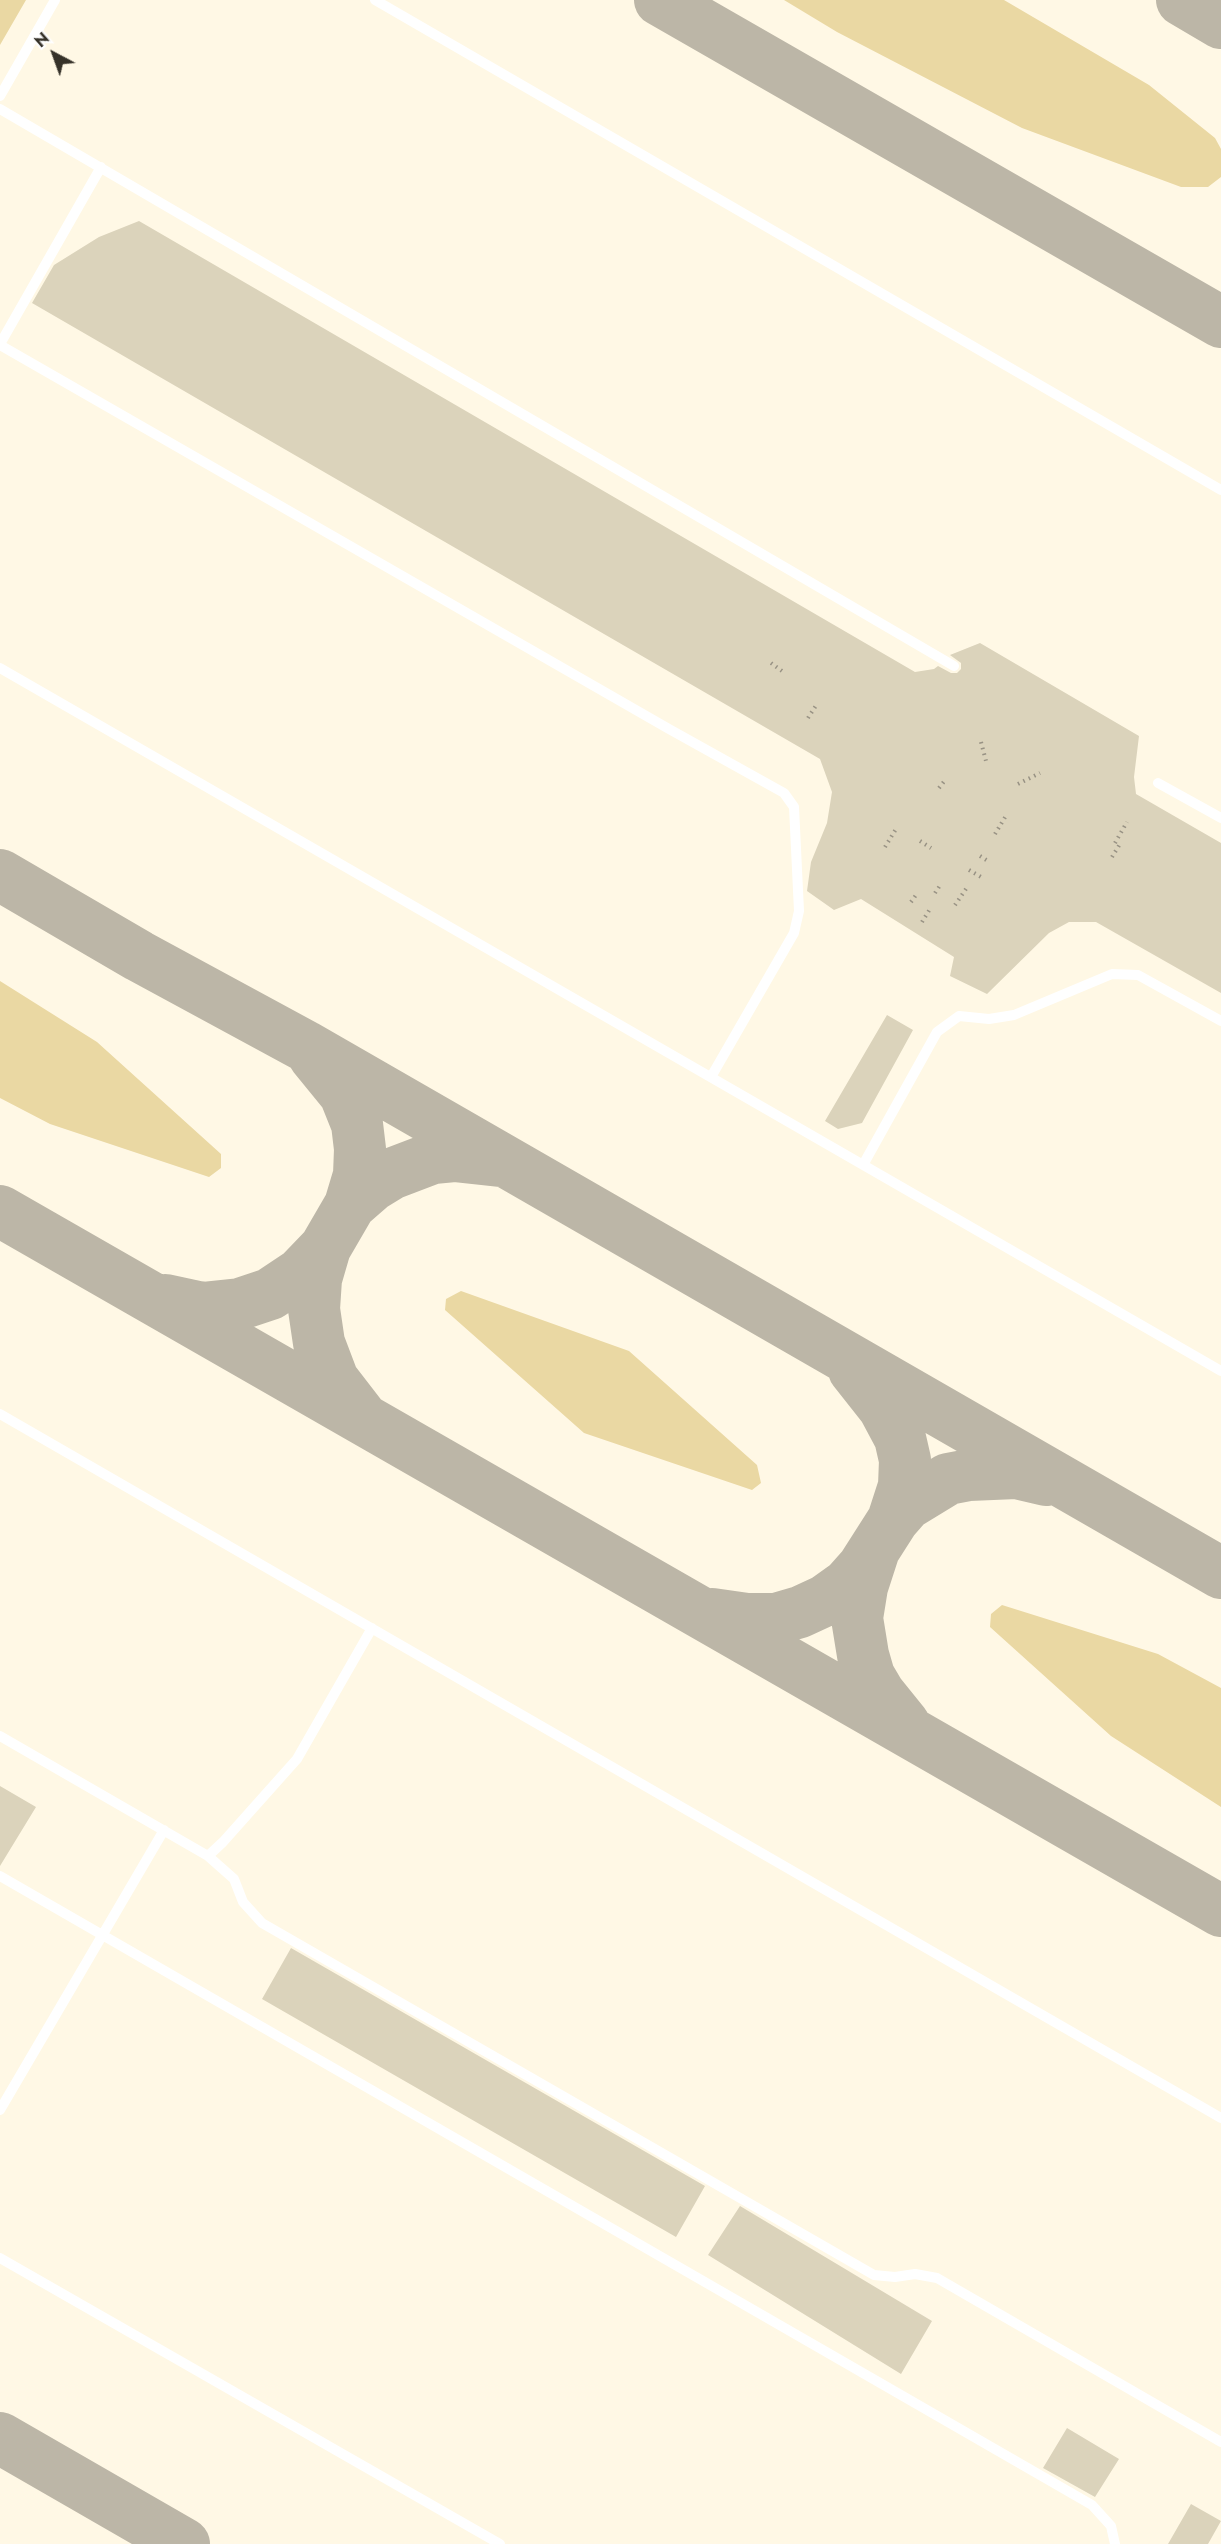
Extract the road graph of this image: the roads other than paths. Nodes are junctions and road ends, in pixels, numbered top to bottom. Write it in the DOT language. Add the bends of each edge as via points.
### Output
graph roads {
  1 [pos="55,0"];
  2 [pos="375,0"];
  3 [pos="0,96"];
  4 [pos="0,108"];
  5 [pos="101,168"];
  6 [pos="0,345"];
  7 [pos="1221,490"];
  8 [pos="954,666"];
  9 [pos="0,668"];
  10 [pos="1158,783"];
  11 [pos="1221,818"];
  12 [pos="1221,1021"];
  13 [pos="711,1077"];
  14 [pos="863,1165"];
  15 [pos="1221,1371"];
  16 [pos="0,1414"];
  17 [pos="372,1628"];
  18 [pos="0,1736"];
  19 [pos="164,1830"];
  20 [pos="208,1856"];
  21 [pos="0,1876"];
  22 [pos="102,1935"];
  23 [pos="0,2109"];
  24 [pos="1221,2118"];
  25 [pos="0,2258"];
  26 [pos="1221,2442"];
  27 [pos="500,2544"];
  28 [pos="1115,2544"];
  1 -- 3 [label="lane"];
  2 -- 7 [label="lane"];
  4 -- 5 [label="lane"];
  5 -- 6 [label="lane"];
  5 -- 8 [label="lane"];
  6 -- 13 [label="lane" via="784,793 795,807 799,911 794,933"];
  9 -- 13 [label="lane"];
  10 -- 11 [label="lane"];
  12 -- 14 [label="lane" via="1138,975 1112,974 1014,1015 988,1019 959,1016 938,1032"];
  13 -- 14 [label="lane"];
  14 -- 15 [label="lane"];
  16 -- 17 [label="lane"];
  17 -- 20 [label="lane" via="297,1759"];
  17 -- 24 [label="lane"];
  18 -- 19 [label="lane"];
  19 -- 20 [label="lane"];
  19 -- 22 [label="lane"];
  20 -- 26 [label="lane" via="234,1879 252,1913 272,1929 874,2275 937,2278"];
  21 -- 22 [label="lane"];
  22 -- 23 [label="lane"];
  22 -- 28 [label="lane" via="1092,2505 1111,2526"];
  25 -- 27 [label="lane"];
}
